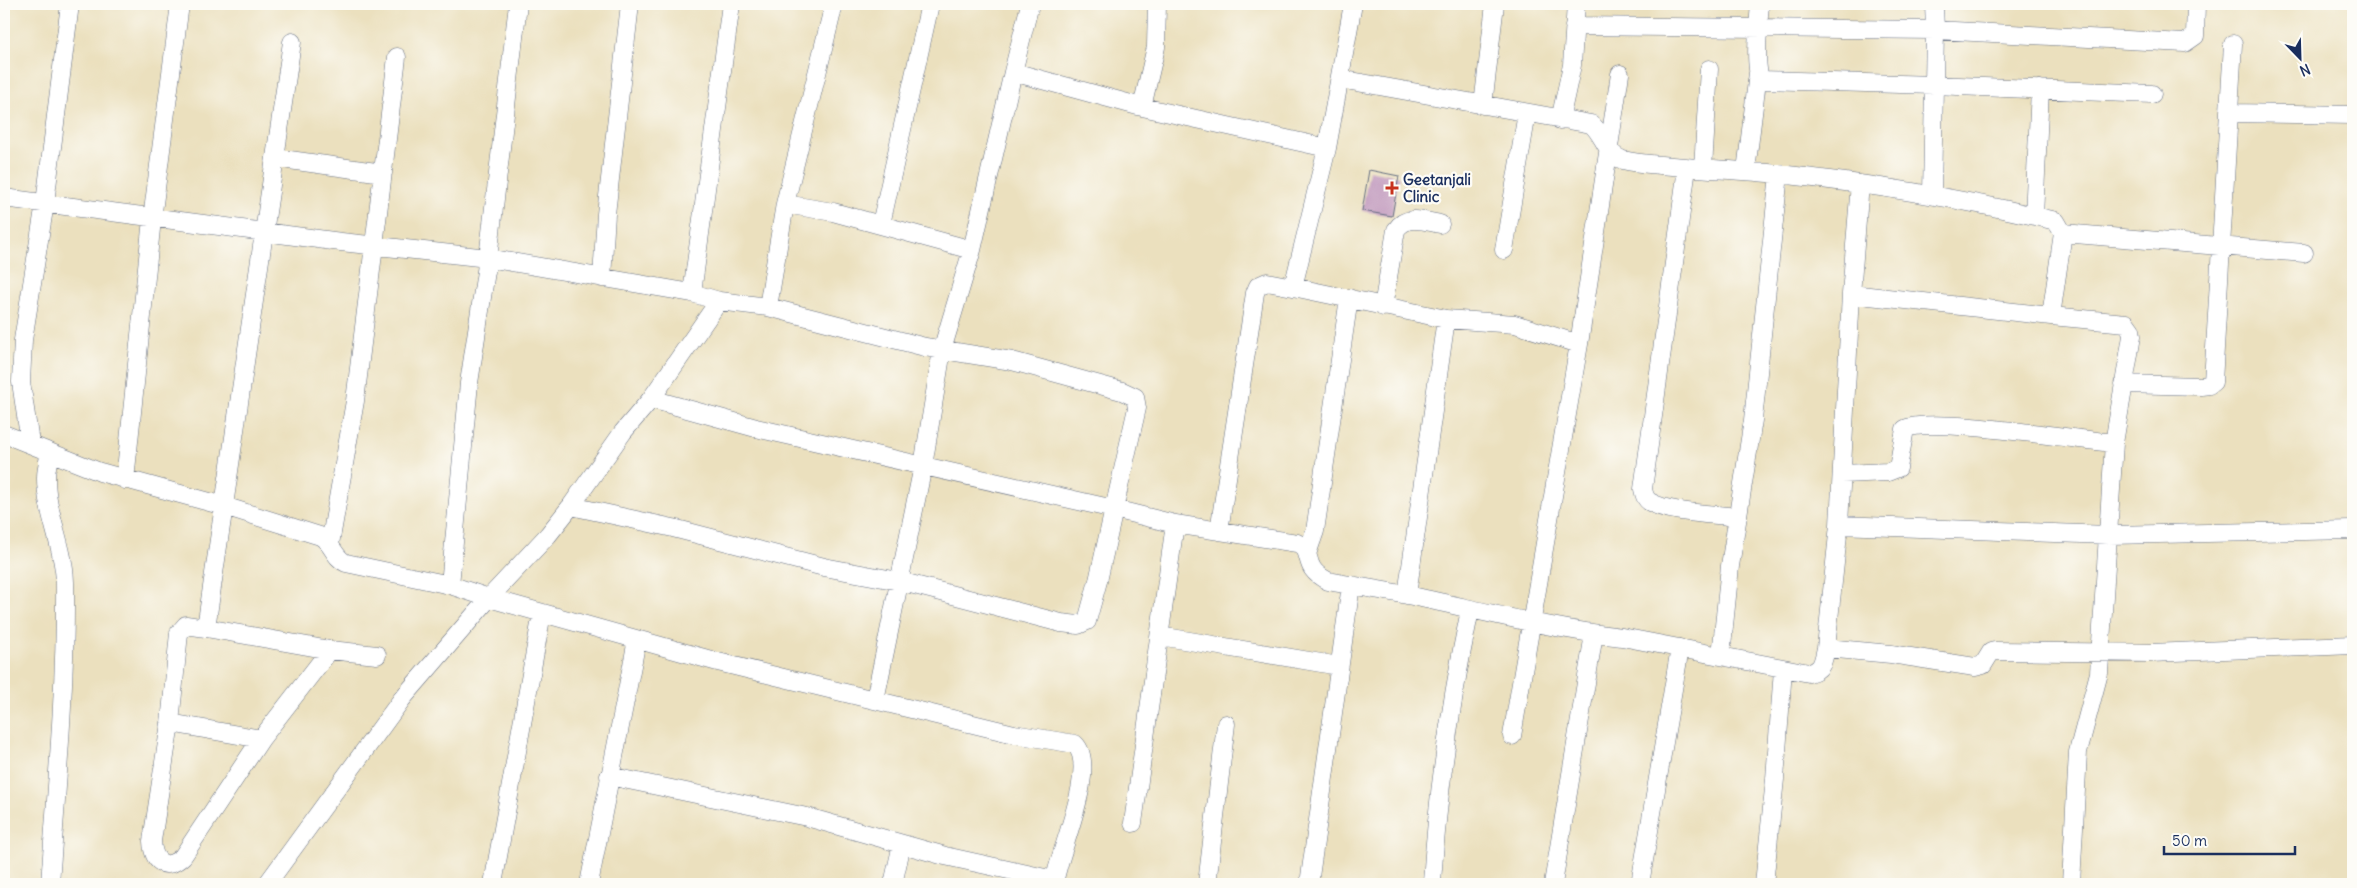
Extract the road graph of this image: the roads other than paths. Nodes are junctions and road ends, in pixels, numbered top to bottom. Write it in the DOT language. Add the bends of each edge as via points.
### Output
graph roads {
  1 [pos="70,4"];
  2 [pos="180,4"];
  3 [pos="518,4"];
  4 [pos="630,4"];
  5 [pos="731,4"];
  6 [pos="834,4"];
  7 [pos="930,4"];
  8 [pos="1030,4"];
  9 [pos="1156,4"];
  10 [pos="1353,4"];
  11 [pos="1494,4"];
  12 [pos="1576,4"];
  13 [pos="1760,4"];
  14 [pos="1934,4"];
  15 [pos="2196,4"];
  16 [pos="1574,26"];
  17 [pos="1758,28"];
  18 [pos="1935,30"];
  19 [pos="292,42"];
  20 [pos="2233,44"];
  21 [pos="397,57"];
  22 [pos="1709,69"];
  23 [pos="1013,72"];
  24 [pos="1758,73"];
  25 [pos="1620,74"];
  26 [pos="1340,79"];
  27 [pos="1934,85"];
  28 [pos="2040,89"];
  29 [pos="2152,94"];
  30 [pos="1483,105"];
  31 [pos="1142,107"];
  32 [pos="1527,113"];
  33 [pos="2230,113"];
  34 [pos="2353,114"];
  35 [pos="1560,120"];
  36 [pos="1327,148"];
  37 [pos="1608,150"];
  38 [pos="275,158"];
  39 [pos="1695,168"];
  40 [pos="1746,171"];
  41 [pos="383,173"];
  42 [pos="1779,174"];
  43 [pos="1860,184"];
  44 [pos="1932,196"];
  45 [pos="4,198"];
  46 [pos="45,203"];
  47 [pos="785,204"];
  48 [pos="2034,216"];
  49 [pos="152,219"];
  50 [pos="881,224"];
  51 [pos="1440,224"];
  52 [pos="263,232"];
  53 [pos="2063,233"];
  54 [pos="375,246"];
  55 [pos="2222,248"];
  56 [pos="972,250"];
  57 [pos="1504,250"];
  58 [pos="2304,253"];
  59 [pos="488,258"];
  60 [pos="602,278"];
  61 [pos="1294,287"];
  62 [pos="692,293"];
  63 [pos="1851,294"];
  64 [pos="1349,298"];
  65 [pos="719,301"];
  66 [pos="768,307"];
  67 [pos="1384,307"];
  68 [pos="2052,316"];
  69 [pos="1446,319"];
  70 [pos="1579,344"];
  71 [pos="942,350"];
  72 [pos="2123,384"];
  73 [pos="651,399"];
  74 [pos="4,434"];
  75 [pos="30,444"];
  76 [pos="2114,444"];
  77 [pos="50,452"];
  78 [pos="923,466"];
  79 [pos="1842,474"];
  80 [pos="125,480"];
  81 [pos="224,506"];
  82 [pos="571,506"];
  83 [pos="1114,509"];
  84 [pos="1738,517"];
  85 [pos="1174,524"];
  86 [pos="1840,525"];
  87 [pos="2353,530"];
  88 [pos="1219,531"];
  89 [pos="2110,535"];
  90 [pos="330,544"];
  91 [pos="1308,551"];
  92 [pos="899,581"];
  93 [pos="450,584"];
  94 [pos="1351,585"];
  95 [pos="1408,595"];
  96 [pos="489,598"];
  97 [pos="1470,610"];
  98 [pos="542,613"];
  99 [pos="1532,622"];
  100 [pos="206,628"];
  101 [pos="1594,634"];
  102 [pos="1160,636"];
  103 [pos="637,640"];
  104 [pos="2353,645"];
  105 [pos="1680,648"];
  106 [pos="1826,648"];
  107 [pos="330,650"];
  108 [pos="2100,651"];
  109 [pos="377,655"];
  110 [pos="1721,656"];
  111 [pos="1339,666"];
  112 [pos="1783,668"];
  113 [pos="875,700"];
  114 [pos="170,723"];
  115 [pos="1226,724"];
  116 [pos="1512,736"];
  117 [pos="261,739"];
  118 [pos="609,776"];
  119 [pos="1133,823"];
  120 [pos="902,844"];
  121 [pos="1310,877"];
  122 [pos="1054,882"];
  123 [pos="1432,882"];
  124 [pos="50,884"];
  125 [pos="267,884"];
  126 [pos="493,884"];
  127 [pos="589,884"];
  128 [pos="894,884"];
  129 [pos="1207,884"];
  130 [pos="1553,884"];
  131 [pos="1640,884"];
  132 [pos="1764,884"];
  133 [pos="2071,884"];
  1 -- 46 [label="street"];
  2 -- 49 [label="street"];
  3 -- 59 [label="street"];
  4 -- 60 [label="street" via="606,214"];
  5 -- 62 [label="street"];
  6 -- 47 [label="street"];
  7 -- 50 [label="street"];
  8 -- 23 [label="street"];
  9 -- 31 [label="street" via="1156,47"];
  10 -- 26 [label="street"];
  11 -- 30 [label="street"];
  12 -- 16 [label="street"];
  13 -- 17 [label="street"];
  14 -- 18 [label="street"];
  15 -- 18 [label="street" via="2195,36 2185,42"];
  16 -- 17 [label="street"];
  16 -- 35 [label="street" via="1572,65"];
  17 -- 18 [label="street"];
  17 -- 24 [label="street"];
  18 -- 27 [label="street"];
  19 -- 38 [label="street"];
  20 -- 33 [label="street"];
  21 -- 41 [label="street"];
  22 -- 39 [label="street"];
  23 -- 31 [label="street"];
  23 -- 56 [label="street"];
  24 -- 27 [label="street" via="1762,80"];
  24 -- 40 [label="street"];
  25 -- 37 [label="street"];
  26 -- 30 [label="street"];
  26 -- 36 [label="street"];
  27 -- 28 [label="street"];
  27 -- 44 [label="street"];
  28 -- 29 [label="street"];
  28 -- 48 [label="street"];
  30 -- 32 [label="street"];
  31 -- 36 [label="street"];
  32 -- 35 [label="street"];
  32 -- 57 [label="street"];
  33 -- 34 [label="street"];
  33 -- 55 [label="street"];
  35 -- 37 [label="street" via="1590,124"];
  36 -- 61 [label="street"];
  37 -- 39 [label="street" via="1624,160"];
  37 -- 70 [label="street"];
  38 -- 41 [label="street"];
  38 -- 52 [label="street"];
  39 -- 40 [label="street"];
  39 -- 84 [label="street" via="1643,489 1650,502 1680,510"];
  40 -- 42 [label="street"];
  41 -- 54 [label="street"];
  42 -- 43 [label="street"];
  42 -- 84 [label="street" via="1753,420"];
  43 -- 44 [label="street"];
  43 -- 63 [label="street"];
  44 -- 48 [label="street"];
  45 -- 46 [label="street"];
  46 -- 49 [label="street"];
  46 -- 75 [label="street" via="20,370"];
  47 -- 50 [label="street"];
  47 -- 66 [label="street"];
  48 -- 53 [label="street" via="2056,221"];
  49 -- 52 [label="street"];
  49 -- 80 [label="street"];
  50 -- 56 [label="street"];
  51 -- 67 [label="street" via="1416,219 1400,224 1396,230"];
  52 -- 54 [label="street"];
  52 -- 81 [label="street"];
  53 -- 55 [label="street"];
  53 -- 68 [label="street"];
  54 -- 59 [label="street"];
  54 -- 90 [label="street"];
  55 -- 58 [label="street"];
  55 -- 72 [label="street" via="2213,382 2201,386"];
  56 -- 71 [label="street"];
  59 -- 60 [label="street"];
  59 -- 93 [label="street" via="469,383"];
  60 -- 62 [label="street"];
  61 -- 64 [label="street"];
  61 -- 88 [label="street" via="1267,282 1258,286 1255,293"];
  62 -- 65 [label="street"];
  63 -- 68 [label="street"];
  63 -- 79 [label="street"];
  64 -- 67 [label="street"];
  64 -- 91 [label="street" via="1315,531"];
  65 -- 66 [label="street"];
  65 -- 73 [label="street"];
  66 -- 71 [label="street"];
  67 -- 69 [label="street"];
  68 -- 72 [label="street" via="2126,323 2132,336"];
  69 -- 70 [label="street" via="1515,324"];
  69 -- 95 [label="street"];
  70 -- 99 [label="street"];
  71 -- 78 [label="street"];
  71 -- 83 [label="street" via="1012,361 1122,391 1135,398 1137,408"];
  72 -- 76 [label="street"];
  73 -- 78 [label="street" via="756,428"];
  73 -- 82 [label="street" via="623,432"];
  74 -- 75 [label="street"];
  75 -- 77 [label="street"];
  76 -- 79 [label="street" via="1981,428 1911,426 1902,434 1898,468 1888,472"];
  76 -- 89 [label="street"];
  77 -- 80 [label="street"];
  77 -- 124 [label="street" via="46,488 63,556 65,581 64,661"];
  78 -- 83 [label="street"];
  78 -- 92 [label="street"];
  79 -- 86 [label="street"];
  80 -- 81 [label="street"];
  81 -- 90 [label="street" via="320,536"];
  81 -- 100 [label="street"];
  82 -- 92 [label="street" via="673,528 824,568"];
  82 -- 96 [label="street"];
  83 -- 85 [label="street"];
  83 -- 92 [label="street" via="1091,610 1083,624 1061,623"];
  84 -- 110 [label="street"];
  85 -- 88 [label="street"];
  85 -- 102 [label="street"];
  86 -- 89 [label="street"];
  86 -- 106 [label="street"];
  87 -- 89 [label="street"];
  88 -- 91 [label="street" via="1298,543"];
  89 -- 108 [label="street"];
  90 -- 93 [label="street" via="341,561 346,563"];
  91 -- 94 [label="street" via="1308,564 1320,577"];
  92 -- 113 [label="street"];
  93 -- 96 [label="street"];
  94 -- 95 [label="street"];
  94 -- 111 [label="street"];
  95 -- 97 [label="street"];
  96 -- 98 [label="street"];
  96 -- 125 [label="street" via="402,699"];
  97 -- 99 [label="street"];
  97 -- 123 [label="street" via="1444,754"];
  98 -- 103 [label="street"];
  98 -- 126 [label="street"];
  99 -- 101 [label="street"];
  99 -- 116 [label="street"];
  100 -- 107 [label="street"];
  100 -- 114 [label="street" via="186,625 179,633"];
  101 -- 105 [label="street"];
  101 -- 130 [label="street"];
  102 -- 111 [label="street"];
  102 -- 119 [label="street"];
  103 -- 113 [label="street"];
  103 -- 118 [label="street"];
  104 -- 108 [label="street" via="2150,653"];
  105 -- 110 [label="street"];
  105 -- 131 [label="street"];
  106 -- 108 [label="street" via="1975,667 1982,665 1995,651"];
  106 -- 112 [label="street" via="1819,670 1809,673"];
  107 -- 109 [label="street"];
  107 -- 117 [label="street"];
  108 -- 133 [label="street" via="2097,681 2078,752"];
  110 -- 112 [label="street"];
  111 -- 121 [label="street"];
  112 -- 132 [label="street"];
  113 -- 122 [label="street" via="1014,734 1075,744 1079,748 1084,765 1075,811"];
  114 -- 117 [label="street"];
  114 -- 117 [label="street" via="152,841 152,852 162,863 170,864 182,856"];
  115 -- 129 [label="street"];
  118 -- 120 [label="street" via="807,817"];
  118 -- 127 [label="street"];
  120 -- 122 [label="street"];
  120 -- 128 [label="street"];
}
